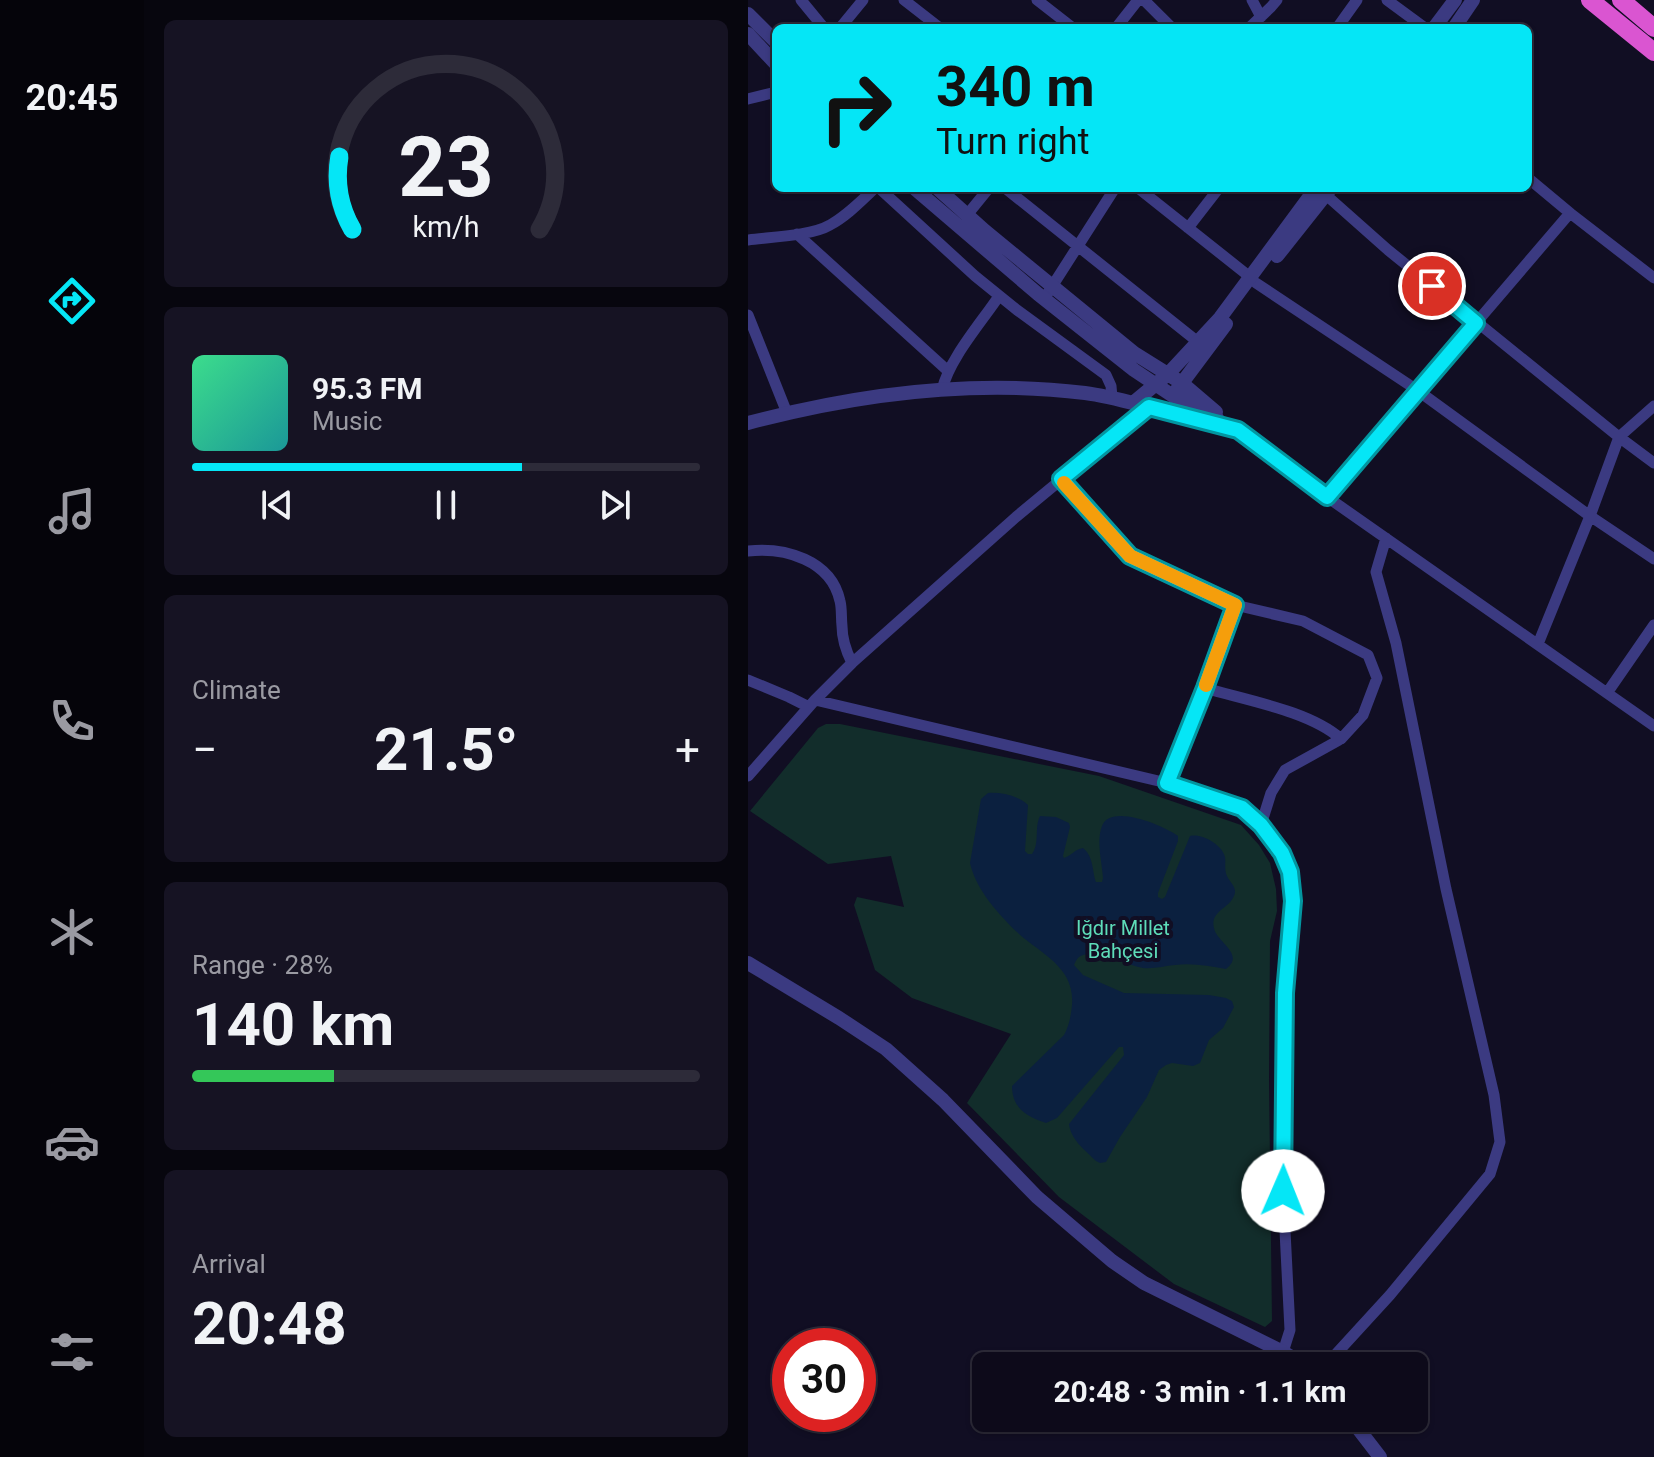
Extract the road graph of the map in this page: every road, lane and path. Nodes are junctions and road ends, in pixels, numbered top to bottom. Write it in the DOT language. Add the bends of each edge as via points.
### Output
graph roads {
  1 [pos="801,0"];
  2 [pos="863,0"];
  3 [pos="904,0"];
  4 [pos="1037,0"];
  5 [pos="1141,0"];
  6 [pos="1252,0"];
  7 [pos="1277,0"];
  8 [pos="1357,0"];
  9 [pos="1387,0"];
  10 [pos="1455,0"];
  11 [pos="1473,0"];
  12 [pos="1590,0"];
  13 [pos="1621,0"];
  14 [pos="748,14"];
  15 [pos="1261,17"];
  16 [pos="821,24"];
  17 [pos="843,24"];
  18 [pos="935,24"];
  19 [pos="1068,24"];
  20 [pos="1120,24"];
  21 [pos="1168,24"];
  22 [pos="1253,24"];
  23 [pos="1340,24"];
  24 [pos="1420,24"];
  25 [pos="1437,24"];
  26 [pos="1457,24"];
  27 [pos="1654,28"];
  28 [pos="748,34"];
  29 [pos="772,38"];
  30 [pos="1654,52"];
  31 [pos="772,60"];
  32 [pos="772,93"];
  33 [pos="748,99"];
  34 [pos="1532,181"];
  35 [pos="872,192"];
  36 [pos="881,192"];
  37 [pos="919,192"];
  38 [pos="941,192"];
  39 [pos="986,192"];
  40 [pos="1010,192"];
  41 [pos="1112,192"];
  42 [pos="1143,192"];
  43 [pos="1216,192"];
  44 [pos="1323,192"];
  45 [pos="1327,192"];
  46 [pos="1570,213"];
  47 [pos="967,215"];
  48 [pos="1188,228"];
  49 [pos="797,234"];
  50 [pos="748,240"];
  51 [pos="1078,245"];
  52 [pos="1654,278"];
  53 [pos="1253,280"];
  54 [pos="1049,293"];
  55 [pos="999,296"];
  56 [pos="748,317"];
  57 [pos="1476,323"];
  58 [pos="1198,342"];
  59 [pos="948,371"];
  60 [pos="1168,374"];
  61 [pos="1182,383"];
  62 [pos="1156,384"];
  63 [pos="942,390"];
  64 [pos="1417,390"];
  65 [pos="1173,396"];
  66 [pos="1112,398"];
  67 [pos="1133,403"];
  68 [pos="1654,406"];
  69 [pos="1155,409"];
  70 [pos="787,413"];
  71 [pos="748,423"];
  72 [pos="1238,430"];
  73 [pos="1619,437"];
  74 [pos="1654,463"];
  75 [pos="1061,479"];
  76 [pos="1327,497"];
  77 [pos="1590,516"];
  78 [pos="1386,538"];
  79 [pos="748,551"];
  80 [pos="1654,559"];
  81 [pos="1235,605"];
  82 [pos="1654,625"];
  83 [pos="1538,644"];
  84 [pos="852,663"];
  85 [pos="748,680"];
  86 [pos="1205,688"];
  87 [pos="1607,693"];
  88 [pos="812,704"];
  89 [pos="1654,726"];
  90 [pos="1341,739"];
  91 [pos="748,776"];
  92 [pos="1167,783"];
  93 [pos="1261,825"];
  94 [pos="748,963"];
  95 [pos="1283,1352"];
  96 [pos="1338,1352"];
  97 [pos="1361,1432"];
  98 [pos="1380,1457"];
  1 -- 16 [label="street"];
  2 -- 17 [label="street"];
  3 -- 18 [label="street"];
  4 -- 19 [label="street"];
  5 -- 20 [label="street"];
  5 -- 21 [label="street"];
  6 -- 15 [label="street"];
  7 -- 15 [label="street"];
  8 -- 23 [label="street"];
  9 -- 24 [label="street"];
  10 -- 25 [label="street"];
  11 -- 26 [label="street"];
  12 -- 30 [label="highway"];
  13 -- 27 [label="highway"];
  14 -- 29 [label="street"];
  15 -- 22 [label="street"];
  28 -- 31 [label="street"];
  32 -- 33 [label="street"];
  34 -- 46 [label="street"];
  35 -- 49 [label="street" via="828,227"];
  36 -- 55 [label="street"];
  37 -- 54 [label="street"];
  38 -- 47 [label="street"];
  39 -- 47 [label="street"];
  40 -- 51 [label="street"];
  41 -- 51 [label="street"];
  42 -- 48 [label="street"];
  43 -- 48 [label="street"];
  44 -- 53 [label="street"];
  45 -- 57 [label="street"];
  46 -- 52 [label="street"];
  46 -- 57 [label="street"];
  47 -- 54 [label="street"];
  48 -- 53 [label="street"];
  49 -- 50 [label="street"];
  49 -- 59 [label="street"];
  51 -- 54 [label="street"];
  51 -- 58 [label="street"];
  53 -- 58 [label="street"];
  53 -- 61 [label="street"];
  53 -- 64 [label="street"];
  54 -- 60 [label="street"];
  54 -- 62 [label="street"];
  55 -- 59 [label="street"];
  55 -- 66 [label="street" via="1106,375"];
  56 -- 70 [label="street"];
  57 -- 64 [label="street"];
  57 -- 73 [label="street"];
  58 -- 60 [label="street"];
  59 -- 63 [label="street"];
  60 -- 61 [label="street"];
  60 -- 62 [label="street"];
  61 -- 65 [label="street"];
  61 -- 72 [label="street"];
  62 -- 65 [label="street"];
  62 -- 67 [label="street"];
  63 -- 66 [label="street" via="1004,388"];
  63 -- 70 [label="street"];
  64 -- 76 [label="street"];
  64 -- 77 [label="street"];
  65 -- 69 [label="street"];
  65 -- 72 [label="street"];
  66 -- 67 [label="street"];
  67 -- 69 [label="street"];
  68 -- 73 [label="street"];
  69 -- 72 [label="street"];
  69 -- 75 [label="street"];
  70 -- 71 [label="street"];
  72 -- 76 [label="street"];
  73 -- 74 [label="street"];
  73 -- 77 [label="street"];
  75 -- 81 [label="street" via="1130,556"];
  75 -- 84 [label="street"];
  76 -- 78 [label="street"];
  77 -- 80 [label="street"];
  77 -- 83 [label="street"];
  78 -- 83 [label="street"];
  78 -- 96 [label="street" via="1376,572 1396,643 1500,1142 1490,1174"];
  79 -- 84 [label="street" via="795,555 823,570 840,600"];
  81 -- 86 [label="street"];
  81 -- 90 [label="street" via="1303,621 1368,655 1377,678 1363,715"];
  82 -- 87 [label="street"];
  83 -- 87 [label="street"];
  84 -- 88 [label="street"];
  85 -- 88 [label="street"];
  86 -- 90 [label="street" via="1302,716"];
  86 -- 92 [label="street"];
  87 -- 89 [label="street"];
  88 -- 91 [label="street"];
  88 -- 92 [label="street"];
  90 -- 93 [label="street" via="1285,770"];
  92 -- 93 [label="street" via="1242,808"];
  93 -- 95 [label="street" via="1282,853 1293,901 1285,993 1283,1191 1290,1330"];
  94 -- 95 [label="street" via="886,1049 1037,1197 1112,1261 1144,1283"];
  97 -- 98 [label="street"];
}
